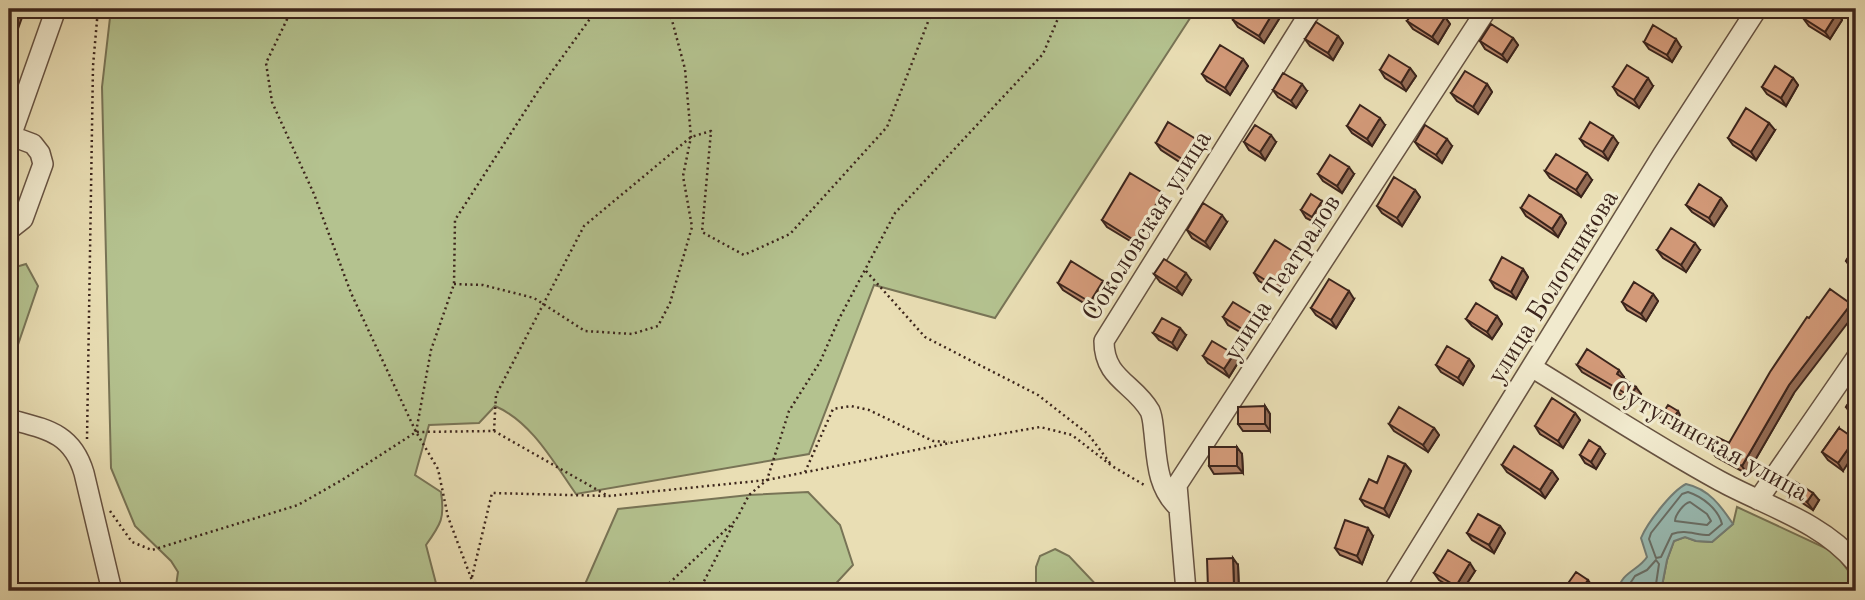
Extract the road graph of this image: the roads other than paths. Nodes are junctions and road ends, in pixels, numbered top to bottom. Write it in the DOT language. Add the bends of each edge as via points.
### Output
graph roads {
  1 [pos="57,9"];
  2 [pos="1312,9"];
  3 [pos="1487,9"];
  4 [pos="1757,9"];
  5 [pos="10,136"];
  6 [pos="9,230"];
  7 [pos="1856,358"];
  8 [pos="1533,368"];
  9 [pos="9,419"];
  10 [pos="1758,500"];
  11 [pos="1179,508"];
  12 [pos="1856,563"];
  13 [pos="112,591"];
  14 [pos="1186,591"];
  15 [pos="1393,591"];
  1 -- 5 [label="street"];
  2 -- 11 [label="street, Соколовская улица" via="1104,341 1112,372 1152,414 1159,480"];
  3 -- 11 [label="street, улица Театралов" via="1177,485"];
  4 -- 8 [label="street, улица Болотникова"];
  5 -- 6 [label="street" via="33,144 43,164 23,219"];
  7 -- 10 [label="street"];
  8 -- 10 [label="street, Сутугинская улица"];
  8 -- 15 [label="street, улица Болотникова"];
  9 -- 13 [label="street" via="53,431 78,456"];
  10 -- 12 [label="street, Сутугинская улица" via="1825,534"];
  11 -- 14 [label="street, улица Театралов"];
}
